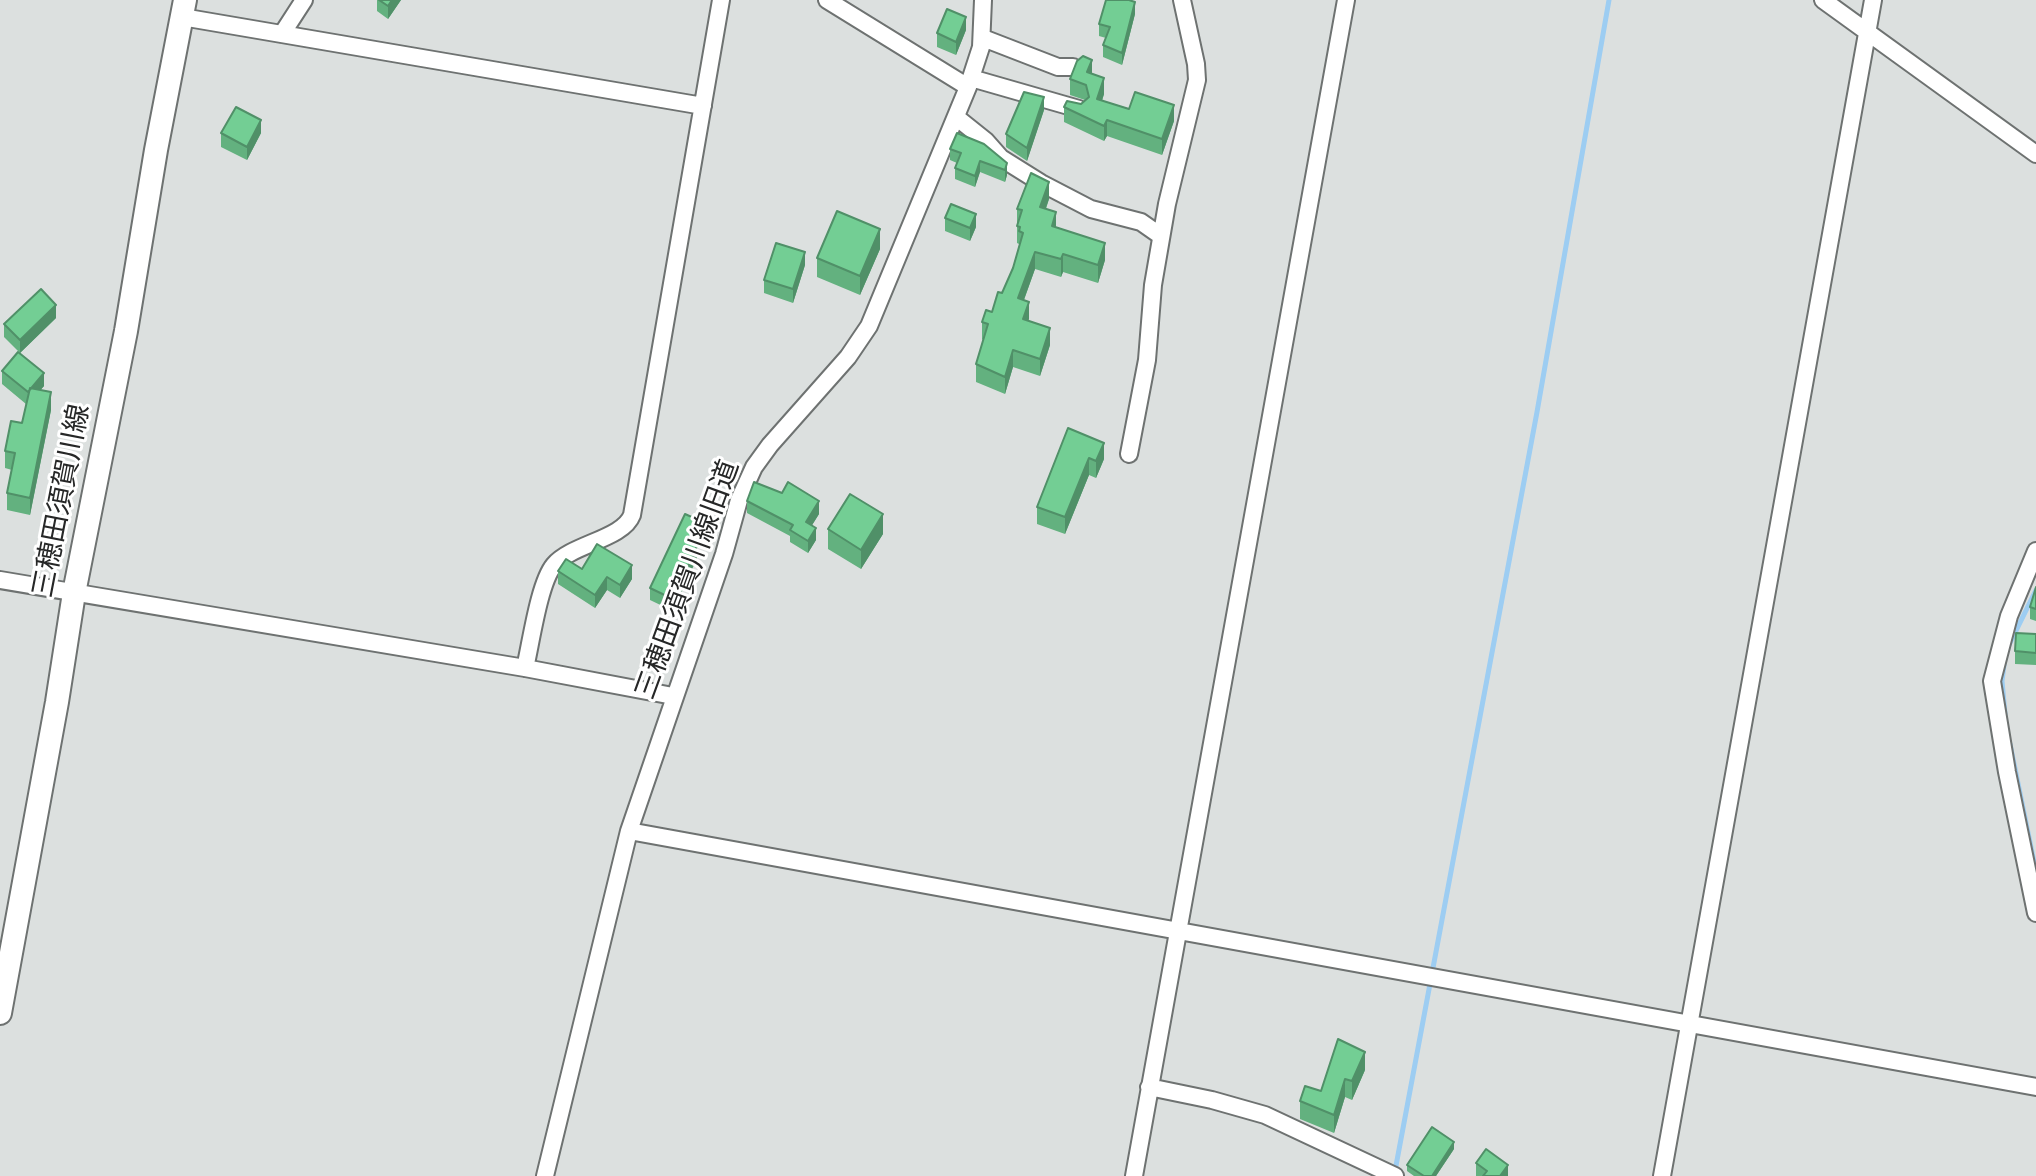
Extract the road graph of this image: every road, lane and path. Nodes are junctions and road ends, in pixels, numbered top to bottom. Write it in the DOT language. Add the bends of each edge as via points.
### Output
graph roads {
  1 [pos="304,0"];
  2 [pos="721,0"];
  3 [pos="827,0"];
  4 [pos="983,0"];
  5 [pos="1182,0"];
  6 [pos="1346,0"];
  7 [pos="1823,0"];
  8 [pos="1873,0"];
  9 [pos="184,8"];
  10 [pos="1867,31"];
  11 [pos="282,34"];
  12 [pos="983,38"];
  13 [pos="1073,67"];
  14 [pos="970,83"];
  15 [pos="703,106"];
  16 [pos="1079,109"];
  17 [pos="956,117"];
  18 [pos="2036,154"];
  19 [pos="1161,236"];
  20 [pos="1129,454"];
  21 [pos="2036,551"];
  22 [pos="0,580"];
  23 [pos="74,593"];
  24 [pos="525,668"];
  25 [pos="673,696"];
  26 [pos="629,831"];
  27 [pos="2036,913"];
  28 [pos="1177,933"];
  29 [pos="0,1013"];
  30 [pos="1688,1024"];
  31 [pos="1149,1087"];
  32 [pos="2036,1087"];
  33 [pos="545,1176"];
  34 [pos="1134,1176"];
  35 [pos="1395,1176"];
  36 [pos="1662,1176"];
  1 -- 11 [label="street"];
  2 -- 15 [label="street"];
  3 -- 14 [label="street"];
  4 -- 12 [label="street, 三穂田須賀川線旧道"];
  5 -- 19 [label="street" via="1197,80"];
  6 -- 28 [label="street"];
  7 -- 10 [label="street"];
  8 -- 10 [label="street"];
  9 -- 11 [label="street"];
  9 -- 23 [label="main road, 三穂田須賀川線"];
  10 -- 18 [label="street"];
  10 -- 30 [label="street"];
  11 -- 15 [label="street"];
  12 -- 13 [label="street" via="1058,67"];
  12 -- 14 [label="street, 三穂田須賀川線旧道"];
  14 -- 16 [label="street"];
  14 -- 17 [label="street, 三穂田須賀川線旧道"];
  15 -- 24 [label="street" via="632,515 626,526 553,566"];
  17 -- 19 [label="street" via="1005,161 1041,183 1091,209 1141,222"];
  17 -- 25 [label="street, 三穂田須賀川線旧道" via="861,340 754,467"];
  19 -- 20 [label="street" via="1147,360"];
  21 -- 27 [label="street" via="2009,616 1992,681"];
  22 -- 23 [label="street"];
  23 -- 24 [label="street"];
  23 -- 29 [label="main road, 三穂田須賀川線"];
  24 -- 25 [label="street"];
  25 -- 26 [label="street, 三穂田須賀川線旧道"];
  26 -- 28 [label="street"];
  26 -- 33 [label="street, 三穂田須賀川線旧道"];
  28 -- 30 [label="street"];
  28 -- 31 [label="street"];
  30 -- 32 [label="street"];
  30 -- 36 [label="street"];
  31 -- 34 [label="street"];
  31 -- 35 [label="street" via="1265,1115"];
}
